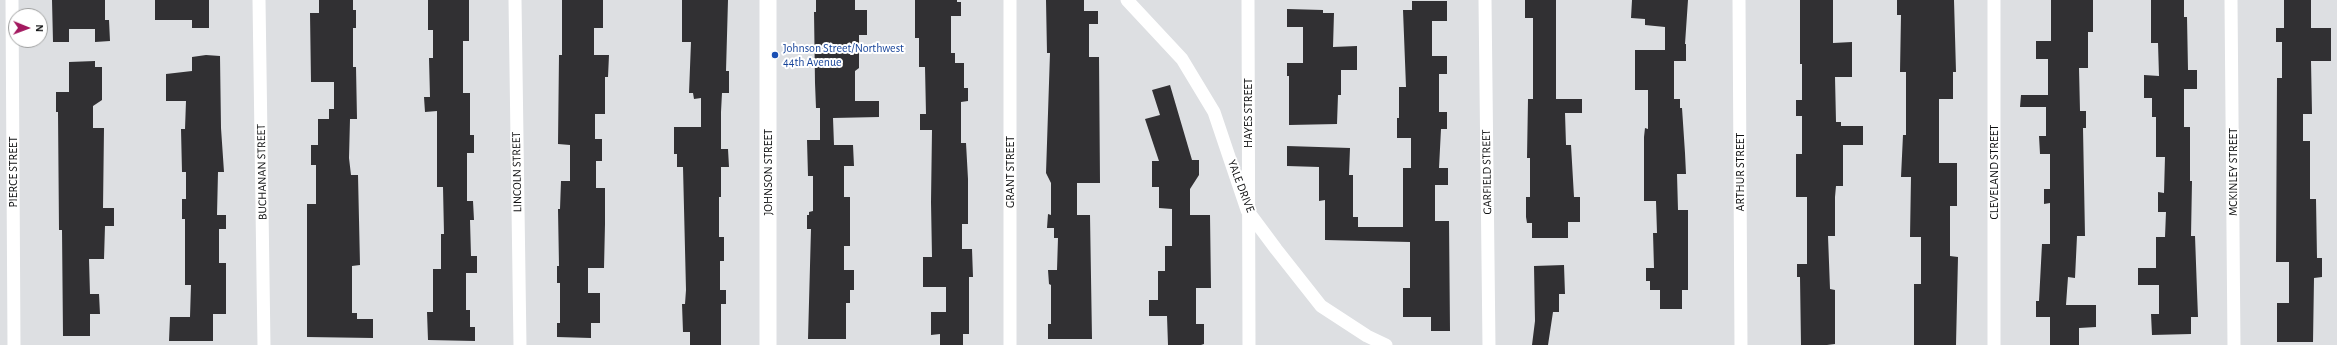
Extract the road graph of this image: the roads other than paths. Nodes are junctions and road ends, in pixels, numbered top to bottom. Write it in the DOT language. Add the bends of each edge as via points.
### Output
graph roads {
  1 [pos="12,0"];
  2 [pos="259,0"];
  3 [pos="515,0"];
  4 [pos="768,0"];
  5 [pos="1010,0"];
  6 [pos="1127,0"];
  7 [pos="1248,0"];
  8 [pos="1485,0"];
  9 [pos="1739,0"];
  10 [pos="1994,0"];
  11 [pos="2231,0"];
  12 [pos="1247,210"];
  13 [pos="14,345"];
  14 [pos="264,345"];
  15 [pos="520,345"];
  16 [pos="768,345"];
  17 [pos="1010,345"];
  18 [pos="1249,345"];
  19 [pos="1386,345"];
  20 [pos="1489,345"];
  21 [pos="1741,345"];
  22 [pos="1994,345"];
  23 [pos="2234,345"];
  1 -- 13 [label="street, PIERCE STREET"];
  2 -- 14 [label="street, BUCHANAN STREET"];
  3 -- 15 [label="street, LINCOLN STREET"];
  4 -- 16 [label="street, JOHNSON STREET"];
  5 -- 17 [label="street, GRANT STREET"];
  6 -- 12 [label="street, YALE DRIVE" via="1182,59 1214,112"];
  7 -- 12 [label="street, HAYES STREET"];
  8 -- 20 [label="street, GARFIELD STREET"];
  9 -- 21 [label="street, ARTHUR STREET"];
  10 -- 22 [label="street, CLEVELAND STREET"];
  11 -- 23 [label="street, MCKINLEY STREET"];
  12 -- 18 [label="street, HAYES STREET"];
  12 -- 19 [label="street, YALE DRIVE" via="1321,306 1367,336"];
}
